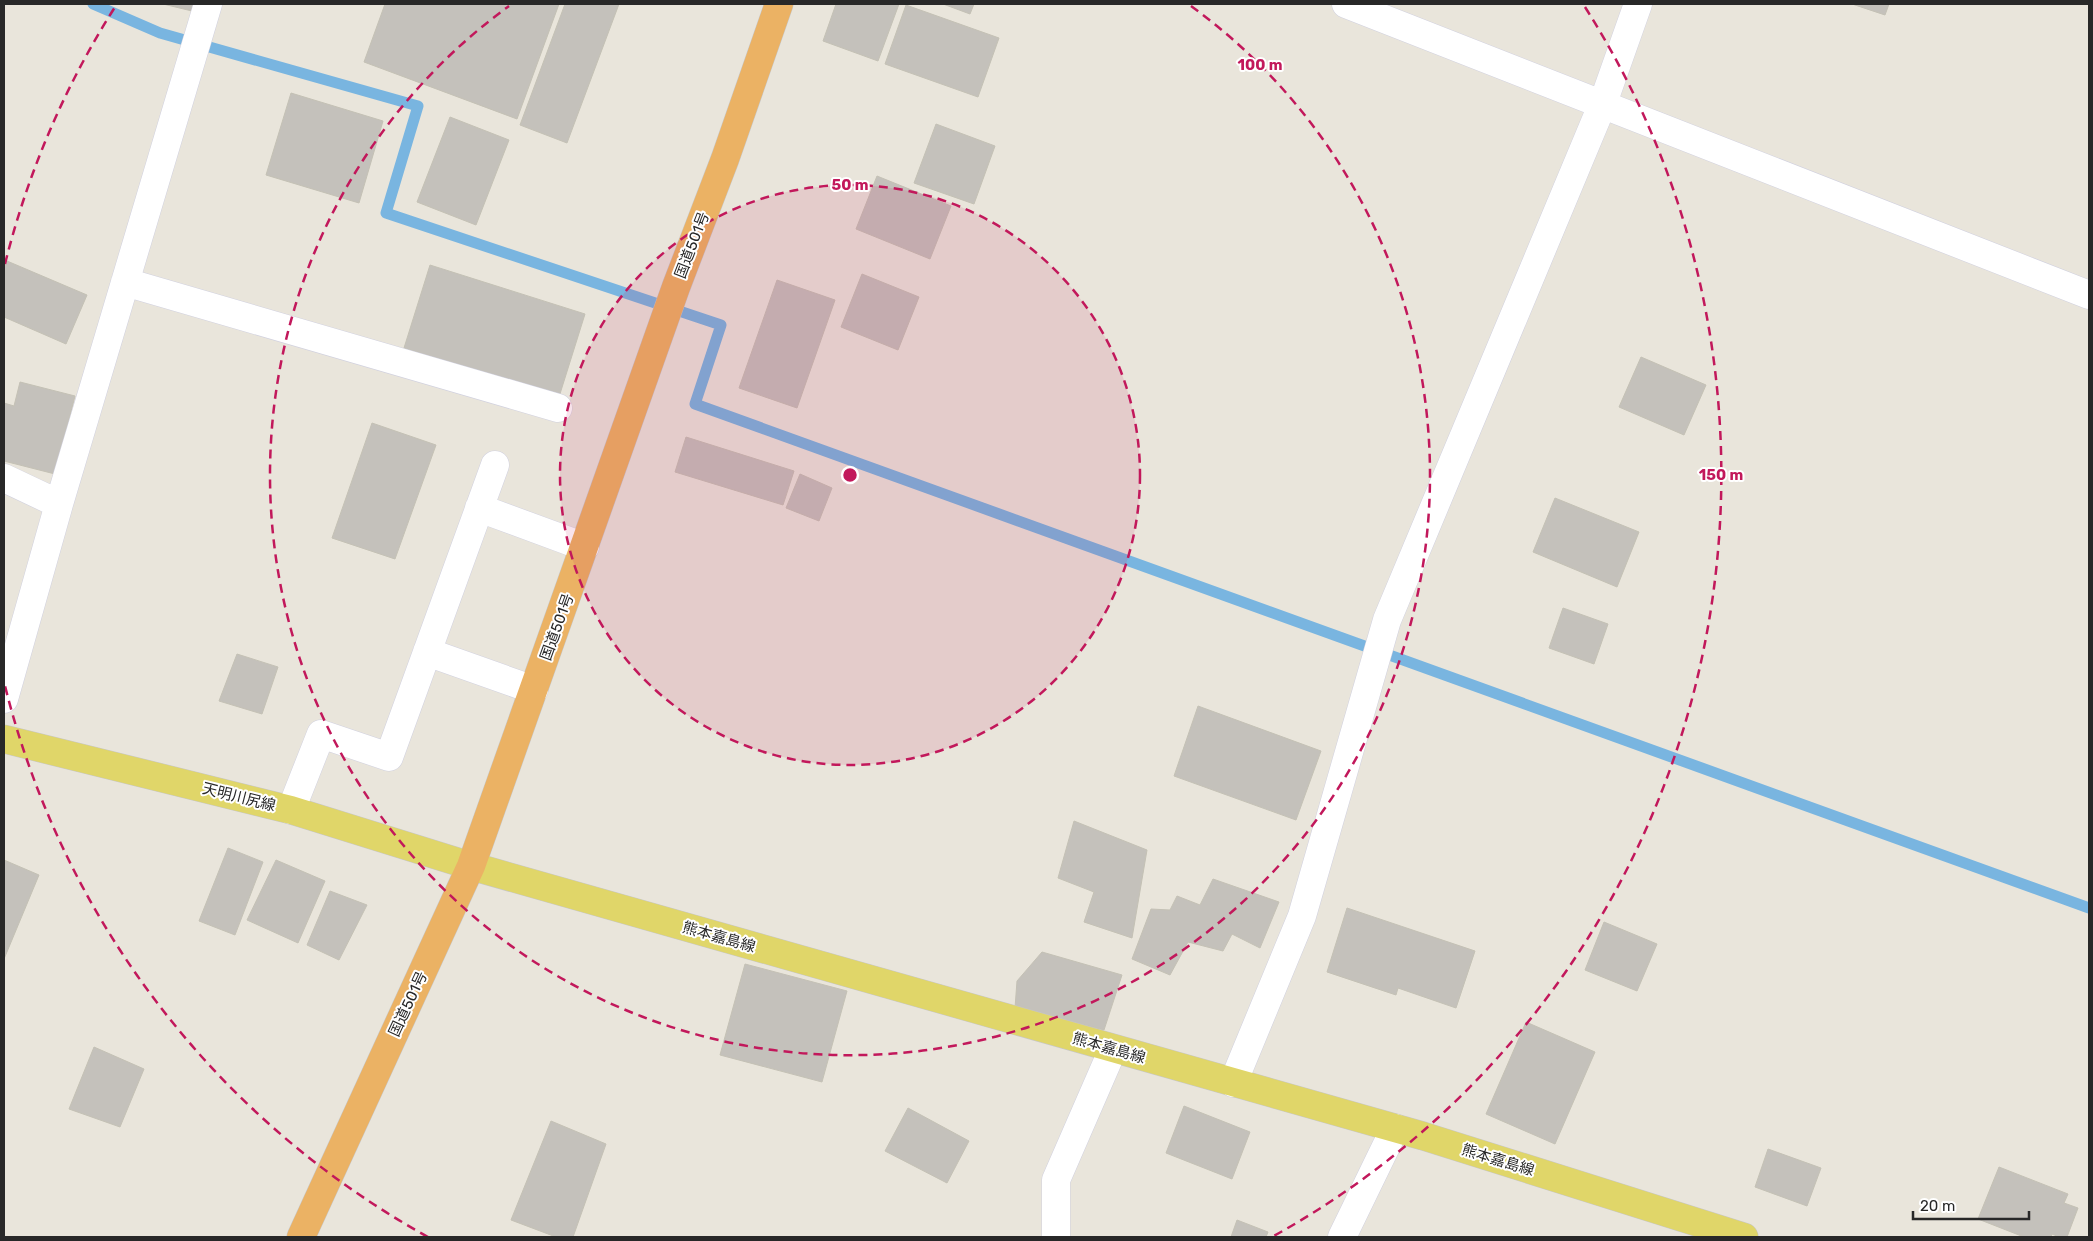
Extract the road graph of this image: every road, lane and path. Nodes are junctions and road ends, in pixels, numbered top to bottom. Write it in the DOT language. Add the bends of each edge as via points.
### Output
graph roads {
  1 [pos="208,4"];
  2 [pos="780,4"];
  3 [pos="1346,4"];
  4 [pos="1638,4"];
  5 [pos="1603,103"];
  6 [pos="125,282"];
  7 [pos="2089,295"];
  8 [pos="558,408"];
  9 [pos="495,465"];
  10 [pos="4,478"];
  11 [pos="59,504"];
  12 [pos="479,508"];
  13 [pos="586,547"];
  14 [pos="427,652"];
  15 [pos="534,690"];
  16 [pos="4,699"];
  17 [pos="4,740"];
  18 [pos="291,810"];
  19 [pos="471,866"];
  20 [pos="1113,1049"];
  21 [pos="1233,1083"];
  22 [pos="1395,1128"];
  23 [pos="301,1237"];
  24 [pos="1056,1237"];
  25 [pos="1342,1237"];
  26 [pos="1744,1237"];
  1 -- 6 [label="street"];
  2 -- 13 [label="highway, 国道501号" via="676,287"];
  3 -- 5 [label="street"];
  4 -- 5 [label="street"];
  5 -- 7 [label="street"];
  5 -- 21 [label="street" via="1387,620 1302,916"];
  6 -- 8 [label="street"];
  6 -- 11 [label="street"];
  9 -- 12 [label="street"];
  10 -- 11 [label="street"];
  11 -- 16 [label="street"];
  12 -- 13 [label="street"];
  12 -- 14 [label="street"];
  13 -- 15 [label="highway, 国道501号"];
  14 -- 15 [label="street"];
  14 -- 18 [label="street" via="389,757 321,734"];
  15 -- 19 [label="highway, 国道501号"];
  17 -- 18 [label="main road, 天明川尻線"];
  18 -- 19 [label="main road, 天明川尻線"];
  19 -- 20 [label="main road, 熊本嘉島線"];
  19 -- 23 [label="highway, 国道501号"];
  20 -- 21 [label="main road, 熊本嘉島線"];
  20 -- 24 [label="street" via="1056,1180"];
  21 -- 22 [label="main road, 熊本嘉島線"];
  22 -- 25 [label="street"];
  22 -- 26 [label="main road, 熊本嘉島線"];
}
